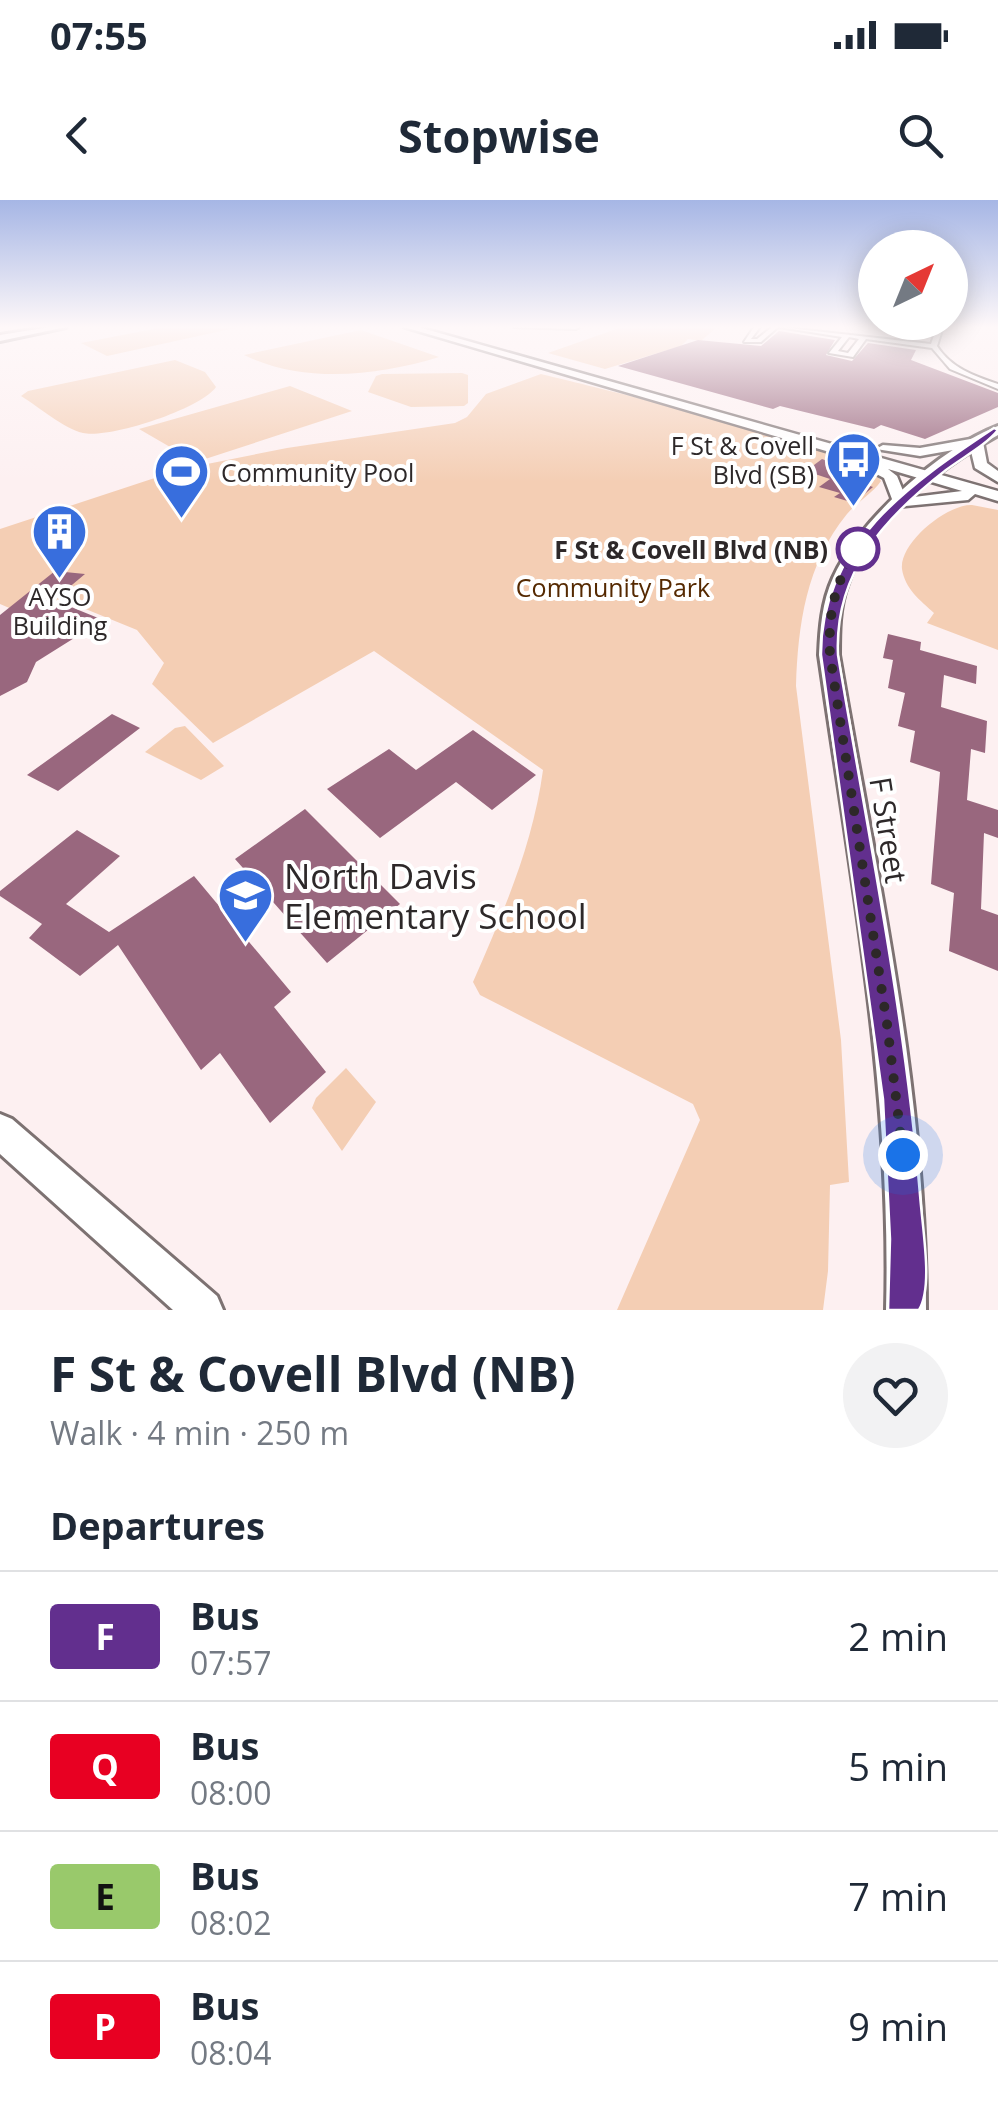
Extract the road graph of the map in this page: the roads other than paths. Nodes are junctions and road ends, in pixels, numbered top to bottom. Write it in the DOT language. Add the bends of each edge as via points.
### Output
graph roads {
  1 [pos="601,379"];
  2 [pos="611,379"];
  3 [pos="998,430"];
  4 [pos="822,440"];
  5 [pos="976,442"];
  6 [pos="936,473"];
  7 [pos="998,482"];
  8 [pos="998,498"];
  9 [pos="901,504"];
  10 [pos="0,1131"];
  11 [pos="204,1310"];
  12 [pos="906,1310"];
  1 -- 4 [label="main road"];
  2 -- 4 [label="main road"];
  3 -- 5 [label="street, F Street"];
  4 -- 5 [label="main road" via="914,452"];
  4 -- 6 [label="main road"];
  4 -- 9 [label="main road" via="888,474"];
  5 -- 6 [label="street, F Street"];
  5 -- 7 [label="main road" via="980,465"];
  6 -- 7 [label="main road"];
  6 -- 8 [label="main road"];
  6 -- 9 [label="street, F Street"];
  8 -- 9 [label="main road" via="956,494"];
  9 -- 12 [label="street, F Street" via="846,567 829,628 898,1099"];
  10 -- 11 [label="street"];
}
